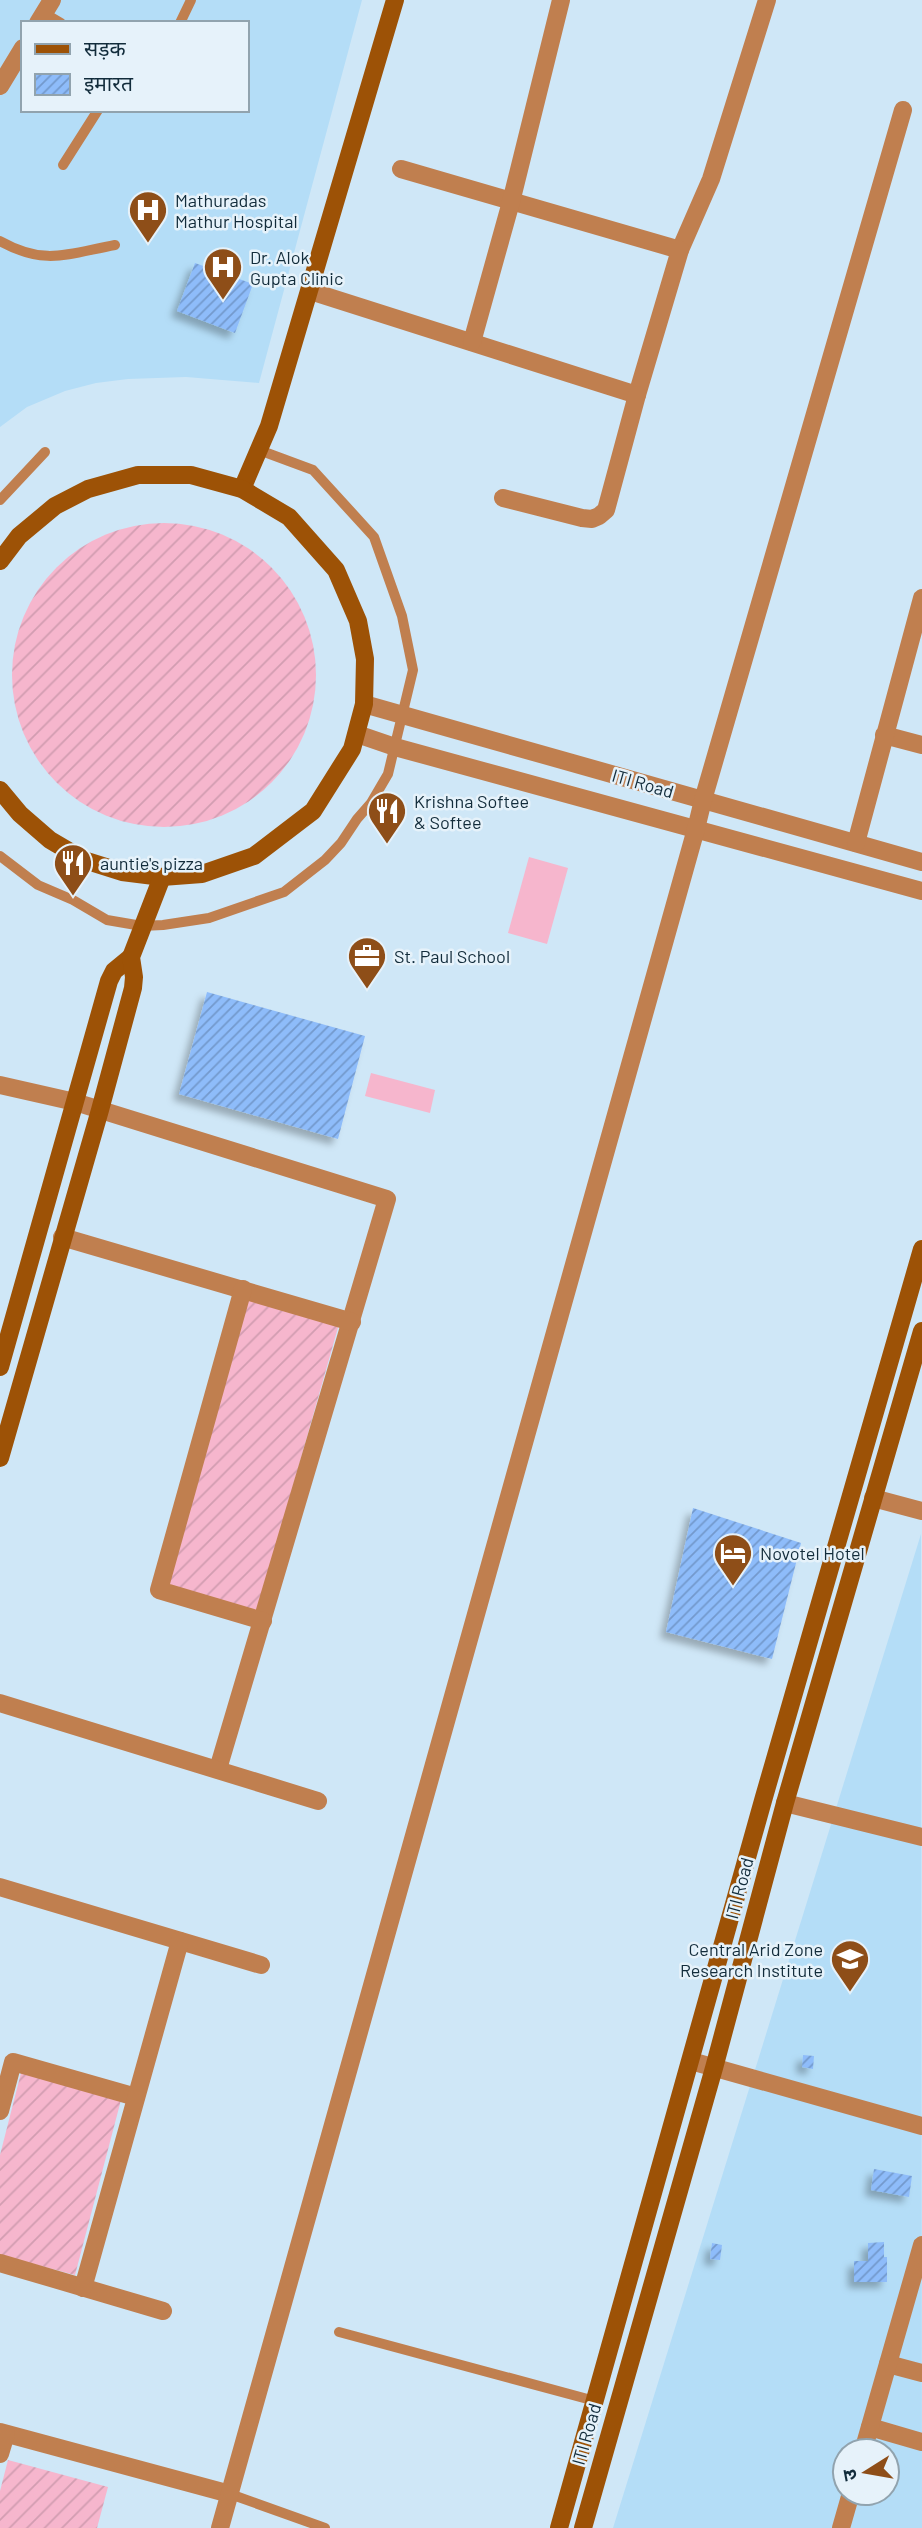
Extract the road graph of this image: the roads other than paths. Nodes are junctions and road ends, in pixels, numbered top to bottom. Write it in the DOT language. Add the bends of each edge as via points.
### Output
graph roads {
  1 [pos="191,0"];
  2 [pos="395,0"];
  3 [pos="561,0"];
  4 [pos="767,0"];
  5 [pos="181,21"];
  6 [pos="21,51"];
  7 [pos="0,86"];
  8 [pos="903,110"];
  9 [pos="98,112"];
  10 [pos="63,165"];
  11 [pos="401,169"];
  12 [pos="511,202"];
  13 [pos="0,241"];
  14 [pos="115,245"];
  15 [pos="680,250"];
  16 [pos="310,291"];
  17 [pos="472,342"];
  18 [pos="637,395"];
  19 [pos="259,450"];
  20 [pos="46,452"];
  21 [pos="242,489"];
  22 [pos="503,498"];
  23 [pos="0,500"];
  24 [pos="3,551"];
  25 [pos="921,608"];
  26 [pos="364,704"];
  27 [pos="401,714"];
  28 [pos="357,734"];
  29 [pos="884,736"];
  30 [pos="922,745"];
  31 [pos="395,747"];
  32 [pos="0,790"];
  33 [pos="702,800"];
  34 [pos="696,829"];
  35 [pos="856,843"];
  36 [pos="0,856"];
  37 [pos="922,862"];
  38 [pos="162,877"];
  39 [pos="922,891"];
  40 [pos="142,926"];
  41 [pos="131,957"];
  42 [pos="0,1085"];
  43 [pos="75,1102"];
  44 [pos="100,1110"];
  45 [pos="62,1237"];
  46 [pos="922,1249"];
  47 [pos="243,1289"];
  48 [pos="352,1322"];
  49 [pos="922,1331"];
  50 [pos="0,1367"];
  51 [pos="0,1458"];
  52 [pos="873,1497"];
  53 [pos="922,1511"];
  54 [pos="262,1621"];
  55 [pos="0,1703"];
  56 [pos="218,1769"];
  57 [pos="318,1801"];
  58 [pos="785,1803"];
  59 [pos="922,1837"];
  60 [pos="0,1887"];
  61 [pos="180,1941"];
  62 [pos="261,1965"];
  63 [pos="691,2061"];
  64 [pos="713,2068"];
  65 [pos="136,2097"];
  66 [pos="0,2111"];
  67 [pos="922,2126"];
  68 [pos="922,2245"];
  69 [pos="0,2263"];
  70 [pos="83,2287"];
  71 [pos="163,2311"];
  72 [pos="339,2332"];
  73 [pos="888,2364"];
  74 [pos="922,2373"];
  75 [pos="595,2401"];
  76 [pos="870,2427"];
  77 [pos="3,2433"];
  78 [pos="867,2437"];
  79 [pos="922,2442"];
  80 [pos="0,2454"];
  81 [pos="230,2494"];
  82 [pos="847,2507"];
  83 [pos="220,2528"];
  84 [pos="326,2528"];
  85 [pos="559,2528"];
  86 [pos="583,2528"];
  87 [pos="841,2528"];
  1 -- 5 [label="lane"];
  2 -- 16 [label="street"];
  3 -- 12 [label="street"];
  4 -- 15 [label="street" via="711,179"];
  6 -- 7 [label="street"];
  8 -- 33 [label="street"];
  9 -- 10 [label="lane"];
  11 -- 12 [label="street"];
  12 -- 15 [label="street"];
  12 -- 17 [label="street"];
  13 -- 14 [label="lane" via="19,252 50,257"];
  15 -- 18 [label="street"];
  16 -- 17 [label="street"];
  16 -- 19 [label="street"];
  17 -- 18 [label="street"];
  18 -- 22 [label="street" via="606,510 599,516 582,518"];
  19 -- 21 [label="street"];
  19 -- 27 [label="lane" via="313,470 374,537 402,617 413,670"];
  20 -- 23 [label="lane"];
  21 -- 24 [label="street" via="191,475 138,475 88,489 55,506"];
  21 -- 26 [label="street" via="289,517 336,570 358,621 365,659"];
  25 -- 29 [label="street"];
  26 -- 27 [label="street, ITI Road"];
  26 -- 28 [label="street"];
  27 -- 31 [label="lane"];
  27 -- 33 [label="street, ITI Road"];
  28 -- 31 [label="street, ITI Road"];
  28 -- 38 [label="street" via="313,811 254,856 202,874"];
  29 -- 30 [label="street"];
  29 -- 35 [label="street"];
  31 -- 34 [label="street, ITI Road"];
  31 -- 40 [label="lane" via="388,774 341,843 284,892 209,918"];
  32 -- 38 [label="street" via="50,840 84,860 122,872"];
  33 -- 34 [label="street"];
  33 -- 35 [label="street, ITI Road"];
  34 -- 39 [label="street, ITI Road"];
  34 -- 81 [label="street"];
  35 -- 37 [label="street, ITI Road"];
  36 -- 40 [label="lane" via="38,885 107,920"];
  38 -- 40 [label="street"];
  40 -- 41 [label="street"];
  41 -- 43 [label="street" via="109,981"];
  41 -- 44 [label="street" via="133,988"];
  42 -- 43 [label="street"];
  43 -- 44 [label="street"];
  43 -- 50 [label="street"];
  44 -- 45 [label="street"];
  44 -- 48 [label="street" via="387,1199"];
  45 -- 47 [label="street"];
  45 -- 51 [label="street"];
  46 -- 63 [label="street, ITI Road"];
  47 -- 48 [label="street"];
  47 -- 54 [label="street" via="159,1590"];
  48 -- 54 [label="street"];
  49 -- 52 [label="street, ITI Road"];
  52 -- 53 [label="street"];
  52 -- 58 [label="street, ITI Road"];
  54 -- 56 [label="street"];
  55 -- 56 [label="street"];
  56 -- 57 [label="street"];
  58 -- 59 [label="street"];
  58 -- 64 [label="street, ITI Road"];
  60 -- 61 [label="street"];
  61 -- 62 [label="street"];
  61 -- 65 [label="street"];
  63 -- 64 [label="street"];
  63 -- 75 [label="street, ITI Road"];
  64 -- 67 [label="street"];
  64 -- 86 [label="street, ITI Road"];
  65 -- 66 [label="street" via="13,2062"];
  65 -- 70 [label="street"];
  68 -- 73 [label="street"];
  69 -- 70 [label="street"];
  70 -- 71 [label="street"];
  72 -- 75 [label="lane"];
  73 -- 74 [label="street"];
  73 -- 76 [label="street"];
  75 -- 85 [label="street, ITI Road"];
  76 -- 78 [label="street"];
  76 -- 79 [label="street"];
  77 -- 80 [label="street"];
  77 -- 81 [label="street"];
  81 -- 83 [label="street"];
  81 -- 84 [label="lane"];
  82 -- 87 [label="street"];
}
